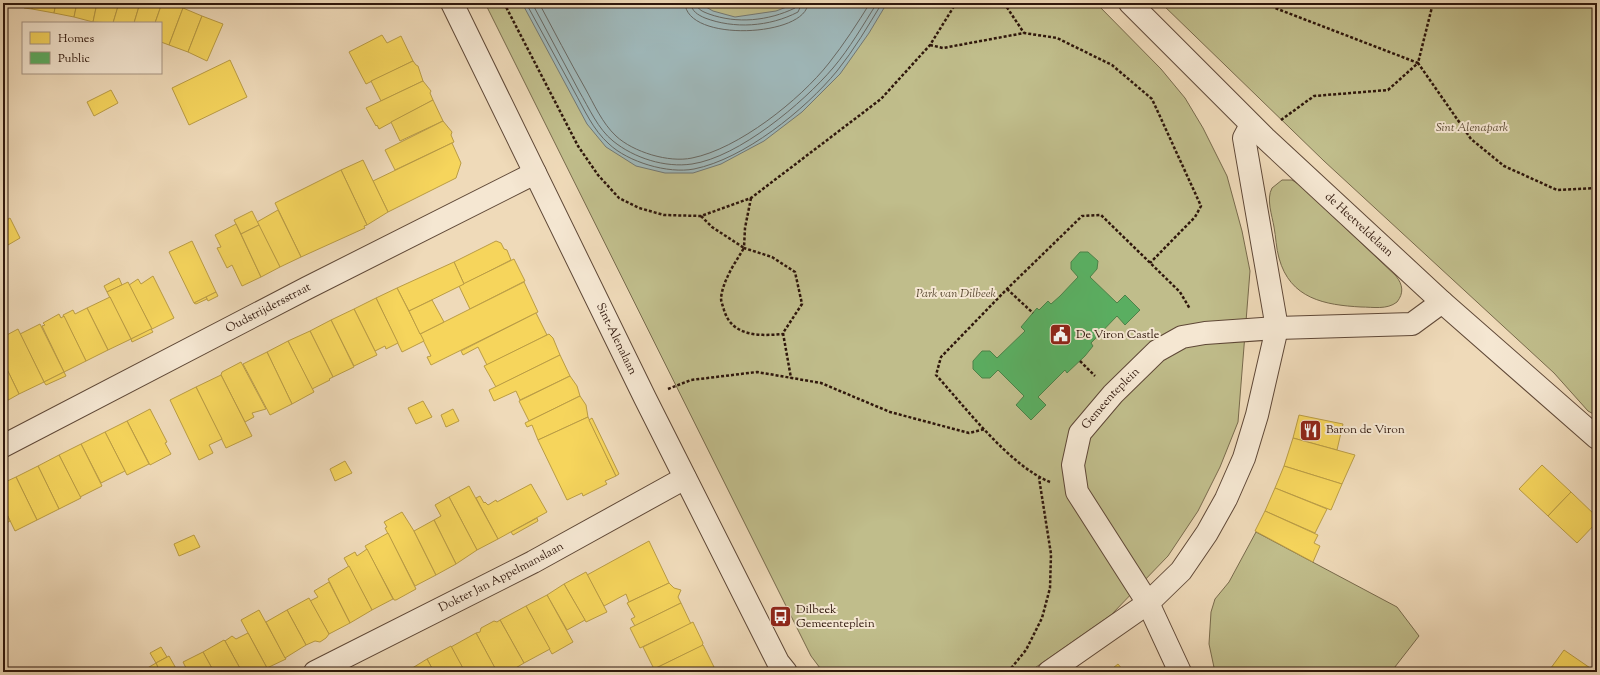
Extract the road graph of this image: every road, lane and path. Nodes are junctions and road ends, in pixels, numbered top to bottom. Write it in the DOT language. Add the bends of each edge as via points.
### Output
graph roads {
  1 [pos="452,3"];
  2 [pos="504,3"];
  3 [pos="956,3"];
  4 [pos="1004,3"];
  5 [pos="1130,3"];
  6 [pos="1267,3"];
  7 [pos="1433,3"];
  8 [pos="1024,33"];
  9 [pos="930,45"];
  10 [pos="1418,63"];
  11 [pos="1258,132"];
  12 [pos="535,173"];
  13 [pos="1597,188"];
  14 [pos="751,198"];
  15 [pos="701,216"];
  16 [pos="744,248"];
  17 [pos="1150,263"];
  18 [pos="1007,289"];
  19 [pos="1442,302"];
  20 [pos="1032,313"];
  21 [pos="1277,328"];
  22 [pos="1205,333"];
  23 [pos="783,334"];
  24 [pos="1080,361"];
  25 [pos="1088,368"];
  26 [pos="791,378"];
  27 [pos="645,398"];
  28 [pos="985,429"];
  29 [pos="1597,438"];
  30 [pos="3,446"];
  31 [pos="685,478"];
  32 [pos="1039,478"];
  33 [pos="1077,492"];
  34 [pos="1148,603"];
  35 [pos="315,672"];
  36 [pos="786,672"];
  37 [pos="1008,672"];
  38 [pos="1050,672"];
  39 [pos="1180,672"];
  1 -- 12 [label="street, Sint-Alenalaan"];
  2 -- 15 [label="path" via="578,146 598,175 619,198 638,208 664,215"];
  3 -- 9 [label="path"];
  4 -- 8 [label="path"];
  5 -- 11 [label="street, de Heetveldelaan"];
  6 -- 10 [label="path"];
  7 -- 10 [label="path"];
  8 -- 9 [label="path" via="943,48"];
  8 -- 17 [label="path" via="1057,38 1112,65 1152,99 1201,206 1195,217"];
  9 -- 14 [label="path" via="881,98"];
  10 -- 11 [label="path" via="1388,90 1314,96"];
  10 -- 13 [label="path" via="1471,139 1504,166 1557,190"];
  11 -- 19 [label="street, de Heetveldelaan"];
  11 -- 21 [label="street" via="1244,138"];
  12 -- 27 [label="street, Sint-Alenalaan"];
  12 -- 30 [label="street, Oudstrijdersstraat"];
  14 -- 15 [label="path"];
  14 -- 16 [label="path"];
  15 -- 16 [label="path" via="712,227"];
  16 -- 23 [label="path" via="772,257 794,272 802,304"];
  16 -- 23 [label="path" via="728,275 721,299 726,318 744,333"];
  17 -- 18 [label="path" via="1101,215 1082,216"];
  17 -- 22 [label="path" via="1180,292"];
  18 -- 20 [label="path"];
  18 -- 28 [label="path" via="941,357 936,375"];
  19 -- 21 [label="street, Gemeenteplein" via="1412,324"];
  19 -- 29 [label="street, de Heetveldelaan"];
  21 -- 22 [label="street, Gemeenteplein"];
  21 -- 34 [label="street" via="1257,415 1244,458 1226,499 1207,533 1181,570"];
  22 -- 33 [label="street, Gemeenteplein" via="1182,337 1157,351 1113,394 1080,433 1073,465"];
  23 -- 26 [label="path"];
  24 -- 25 [label="path"];
  26 -- 27 [label="path" via="757,372 691,380"];
  26 -- 28 [label="path" via="821,383 890,412 969,433"];
  27 -- 31 [label="street, Sint-Alenalaan"];
  28 -- 32 [label="path" via="1014,460"];
  31 -- 35 [label="street, Dokter Jan Appelmanslaan" via="533,562"];
  31 -- 36 [label="street, Sint-Alenalaan" via="778,662"];
  32 -- 33 [label="path"];
  32 -- 37 [label="path" via="1051,554 1050,588 1042,618 1026,650"];
  33 -- 34 [label="street, Gemeenteplein"];
  34 -- 38 [label="street"];
  34 -- 39 [label="street, Gemeenteplein"];
}
